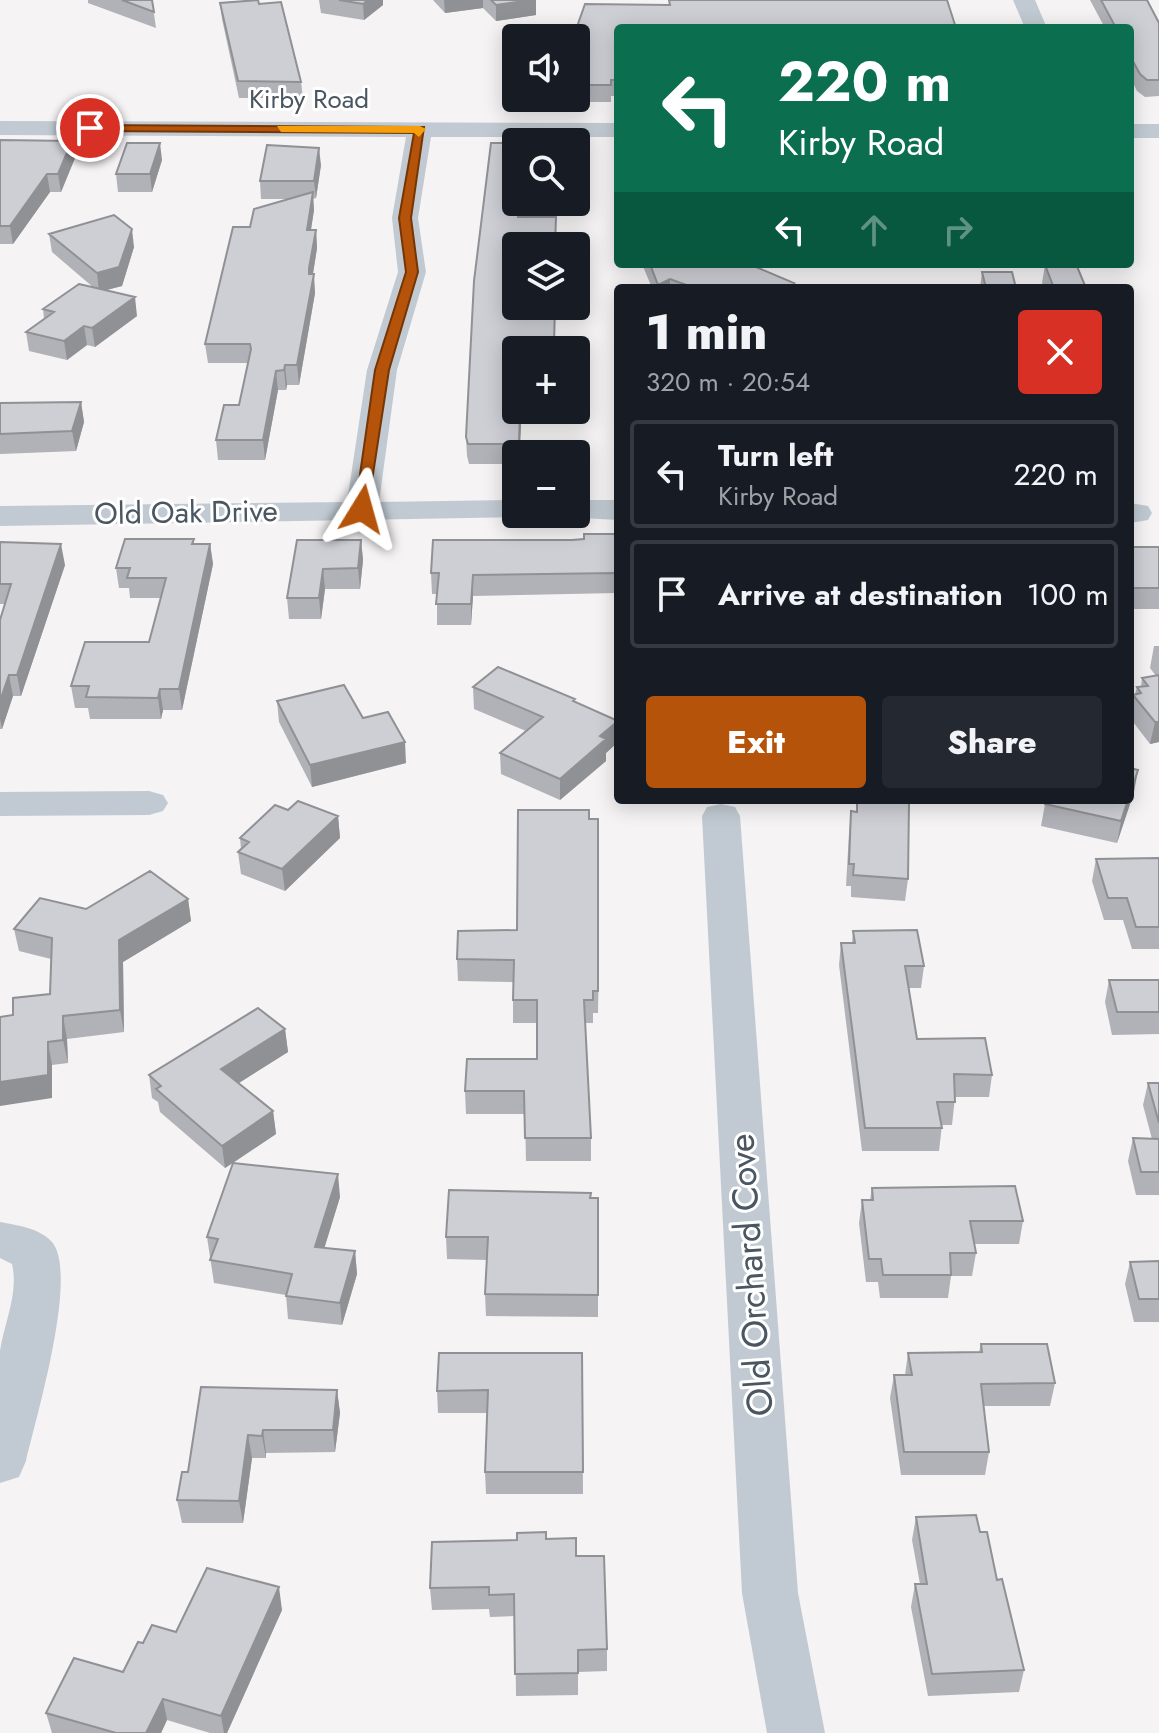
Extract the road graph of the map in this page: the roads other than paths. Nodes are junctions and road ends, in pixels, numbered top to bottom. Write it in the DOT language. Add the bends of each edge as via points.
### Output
graph roads {
  1 [pos="1024,0"];
  2 [pos="1034,24"];
  3 [pos="0,128"];
  4 [pos="420,129"];
  5 [pos="614,130"];
  6 [pos="1134,131"];
  7 [pos="1159,131"];
  8 [pos="362,509"];
  9 [pos="502,510"];
  10 [pos="590,510"];
  11 [pos="614,510"];
  12 [pos="0,516"];
  13 [pos="149,803"];
  14 [pos="0,804"];
  15 [pos="721,816"];
  16 [pos="0,1240"];
  17 [pos="0,1461"];
  18 [pos="796,1733"];
  1 -- 2 [label="street"];
  3 -- 4 [label="street, Kirby Road"];
  4 -- 5 [label="street, Kirby Road"];
  4 -- 8 [label="street" via="405,218 412,272 382,370"];
  6 -- 7 [label="street"];
  8 -- 9 [label="street, Old Oak Drive"];
  8 -- 12 [label="street, Old Oak Drive"];
  10 -- 11 [label="street"];
  13 -- 14 [label="street"];
  15 -- 18 [label="street, Old Orchard Cove" via="770,1593"];
  16 -- 17 [label="street" via="34,1254 38,1271 35,1309"];
}
